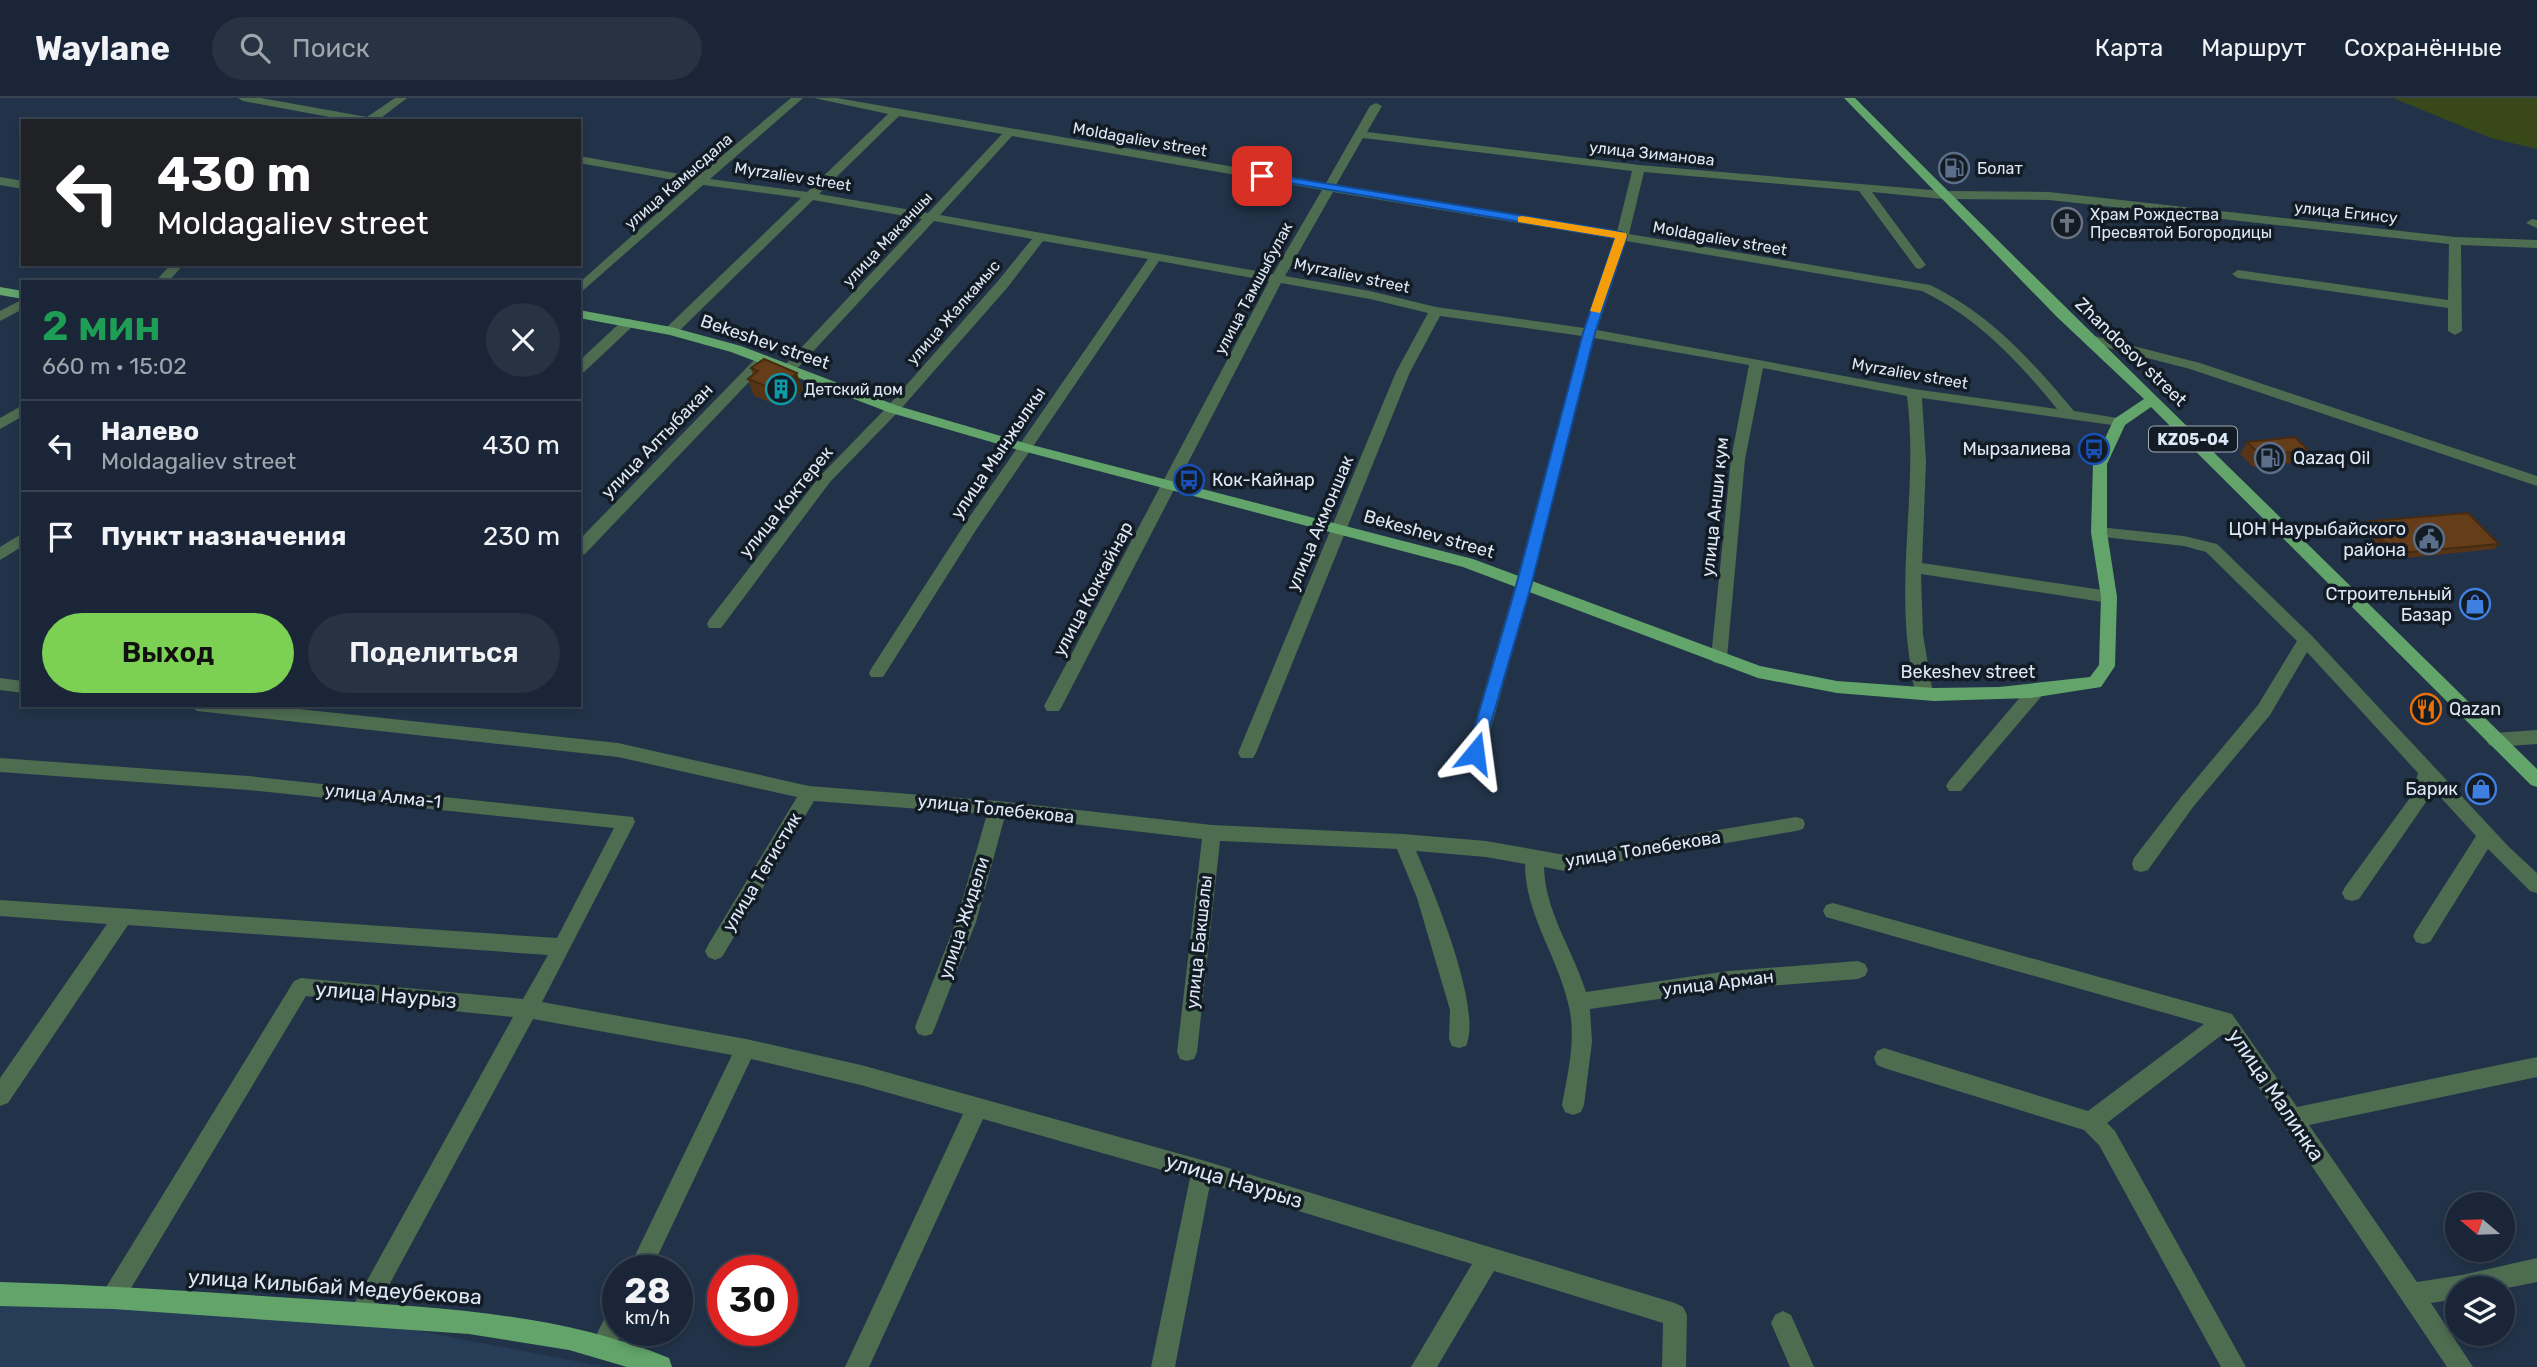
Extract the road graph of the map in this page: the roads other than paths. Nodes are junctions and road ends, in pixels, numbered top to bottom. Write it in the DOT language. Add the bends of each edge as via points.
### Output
graph roads {
  1 [pos="243,98"];
  2 [pos="402,98"];
  3 [pos="799,98"];
  4 [pos="1849,98"];
  5 [pos="825,99"];
  6 [pos="1376,106"];
  7 [pos="896,112"];
  8 [pos="359,119"];
  9 [pos="373,119"];
  10 [pos="1009,133"];
  11 [pos="1359,134"];
  12 [pos="581,159"];
  13 [pos="1639,168"];
  14 [pos="701,180"];
  15 [pos="0,181"];
  16 [pos="21,185"];
  17 [pos="1328,187"];
  18 [pos="1863,188"];
  19 [pos="1943,195"];
  20 [pos="811,196"];
  21 [pos="932,217"];
  22 [pos="1622,236"];
  23 [pos="1039,238"];
  24 [pos="2455,242"];
  25 [pos="2537,244"];
  26 [pos="1156,257"];
  27 [pos="1920,265"];
  28 [pos="176,266"];
  29 [pos="2238,274"];
  30 [pos="1277,278"];
  31 [pos="163,280"];
  32 [pos="581,288"];
  33 [pos="0,291"];
  34 [pos="21,295"];
  35 [pos="21,304"];
  36 [pos="2455,305"];
  37 [pos="1436,311"];
  38 [pos="581,314"];
  39 [pos="0,317"];
  40 [pos="628,323"];
  41 [pos="671,331"];
  42 [pos="2455,331"];
  43 [pos="1589,333"];
  44 [pos="2090,339"];
  45 [pos="763,359"];
  46 [pos="1757,362"];
  47 [pos="581,367"];
  48 [pos="789,369"];
  49 [pos="1914,393"];
  50 [pos="2152,400"];
  51 [pos="893,409"];
  52 [pos="21,411"];
  53 [pos="2070,416"];
  54 [pos="2119,422"];
  55 [pos="0,425"];
  56 [pos="1024,447"];
  57 [pos="2537,481"];
  58 [pos="1168,488"];
  59 [pos="1339,527"];
  60 [pos="2099,532"];
  61 [pos="21,539"];
  62 [pos="581,548"];
  63 [pos="0,555"];
  64 [pos="1913,567"];
  65 [pos="1524,583"];
  66 [pos="2109,597"];
  67 [pos="715,624"];
  68 [pos="2306,640"];
  69 [pos="1719,658"];
  70 [pos="877,673"];
  71 [pos="0,684"];
  72 [pos="21,687"];
  73 [pos="1924,693"];
  74 [pos="2034,693"];
  75 [pos="1053,706"];
  76 [pos="216,707"];
  77 [pos="2537,737"];
  78 [pos="2496,740"];
  79 [pos="1247,753"];
  80 [pos="1475,753"];
  81 [pos="0,765"];
  82 [pos="2428,771"];
  83 [pos="2537,780"];
  84 [pos="1955,786"];
  85 [pos="809,793"];
  86 [pos="998,808"];
  87 [pos="1796,824"];
  88 [pos="1212,833"];
  89 [pos="2487,835"];
  90 [pos="1403,842"];
  91 [pos="1534,858"];
  92 [pos="2141,864"];
  93 [pos="2537,886"];
  94 [pos="2352,893"];
  95 [pos="0,908"];
  96 [pos="1833,911"];
  97 [pos="124,915"];
  98 [pos="2423,936"];
  99 [pos="562,947"];
  100 [pos="715,951"];
  101 [pos="1858,970"];
  102 [pos="1579,1002"];
  103 [pos="528,1009"];
  104 [pos="2225,1020"];
  105 [pos="925,1027"];
  106 [pos="1459,1039"];
  107 [pos="746,1048"];
  108 [pos="1187,1052"];
  109 [pos="1884,1058"];
  110 [pos="2537,1067"];
  111 [pos="0,1096"];
  112 [pos="1573,1105"];
  113 [pos="977,1108"];
  114 [pos="2293,1118"];
  115 [pos="2091,1122"];
  116 [pos="1202,1171"];
  117 [pos="646,1255"];
  118 [pos="1488,1259"];
  119 [pos="2537,1270"];
  120 [pos="0,1294"];
  121 [pos="2412,1294"];
  122 [pos="113,1297"];
  123 [pos="361,1314"];
  124 [pos="1783,1323"];
  125 [pos="602,1346"];
  126 [pos="603,1346"];
  127 [pos="660,1367"];
  128 [pos="857,1367"];
  129 [pos="1163,1367"];
  130 [pos="1423,1367"];
  131 [pos="1674,1367"];
  132 [pos="1802,1367"];
  133 [pos="2234,1367"];
  134 [pos="2460,1367"];
  1 -- 8 [label="street"];
  2 -- 9 [label="street"];
  3 -- 14 [label="street, улица Камысдала"];
  4 -- 19 [label="main road, Zhandosov street / KZ05-04"];
  5 -- 7 [label="street, Moldagaliev street"];
  6 -- 11 [label="street, улица Тамшыбулак"];
  7 -- 10 [label="street, Moldagaliev street"];
  7 -- 20 [label="street"];
  10 -- 17 [label="street, Moldagaliev street"];
  10 -- 21 [label="street, улица Маканшы"];
  11 -- 13 [label="street, улица Зиманова"];
  11 -- 17 [label="street, улица Тамшыбулак"];
  12 -- 14 [label="street, Myrzaliev street"];
  13 -- 18 [label="street, улица Зиманова"];
  13 -- 22 [label="street"];
  14 -- 20 [label="street, Myrzaliev street"];
  14 -- 32 [label="street, улица Камысдала"];
  15 -- 16 [label="street"];
  17 -- 22 [label="street, Moldagaliev street"];
  17 -- 30 [label="street, улица Тамшыбулак"];
  18 -- 19 [label="street, улица Зиманова"];
  18 -- 27 [label="street"];
  19 -- 24 [label="street, улица Егинсу" via="2049,196"];
  19 -- 44 [label="main road, Zhandosov street / KZ05-04"];
  20 -- 21 [label="street, Myrzaliev street"];
  20 -- 41 [label="street"];
  21 -- 23 [label="street, Myrzaliev street"];
  21 -- 48 [label="street, улица Маканшы"];
  22 -- 43 [label="street"];
  22 -- 53 [label="street, Moldagaliev street" via="1937,293 2000,335"];
  23 -- 26 [label="street, Myrzaliev street"];
  23 -- 51 [label="street, улица Жалкамыс"];
  24 -- 25 [label="street, улица Егинсу"];
  24 -- 36 [label="street"];
  26 -- 30 [label="street, Myrzaliev street"];
  26 -- 56 [label="street, улица Мынжылкы"];
  28 -- 31 [label="street"];
  29 -- 36 [label="street"];
  30 -- 37 [label="street, Myrzaliev street"];
  30 -- 58 [label="street, улица Тамшыбулак"];
  33 -- 34 [label="main road"];
  35 -- 39 [label="street"];
  36 -- 42 [label="street"];
  37 -- 43 [label="street, Myrzaliev street"];
  37 -- 59 [label="street, улица Акмоншак" via="1403,372"];
  38 -- 40 [label="main road, Bekeshev street"];
  40 -- 41 [label="main road, Bekeshev street"];
  40 -- 47 [label="street"];
  41 -- 45 [label="main road, Bekeshev street"];
  43 -- 46 [label="street, Myrzaliev street"];
  43 -- 65 [label="street"];
  44 -- 50 [label="main road, Zhandosov street / KZ05-04"];
  44 -- 57 [label="street" via="2195,366"];
  45 -- 48 [label="main road, Bekeshev street"];
  45 -- 62 [label="street, улица Алтыбакан"];
  46 -- 49 [label="street, Myrzaliev street"];
  46 -- 69 [label="street, улица Анши кум" via="1738,459"];
  48 -- 51 [label="main road, Bekeshev street"];
  49 -- 53 [label="street, Myrzaliev street"];
  49 -- 64 [label="street" via="1919,423"];
  50 -- 54 [label="main road"];
  50 -- 78 [label="main road, Zhandosov street / KZ05-04"];
  51 -- 56 [label="main road, Bekeshev street"];
  51 -- 67 [label="street, улица Коктерек" via="825,480"];
  52 -- 55 [label="street"];
  53 -- 54 [label="street, Myrzaliev street"];
  54 -- 60 [label="main road, Bekeshev street" via="2100,464"];
  56 -- 58 [label="main road, Bekeshev street"];
  56 -- 70 [label="street, улица Мынжылкы"];
  58 -- 59 [label="main road, Bekeshev street"];
  58 -- 75 [label="street, улица Коккайнар"];
  59 -- 65 [label="main road, Bekeshev street"];
  59 -- 79 [label="street, улица Акмоншак"];
  60 -- 66 [label="main road, Bekeshev street"];
  60 -- 68 [label="street" via="2211,548"];
  61 -- 63 [label="street"];
  64 -- 66 [label="street"];
  64 -- 73 [label="street" via="1914,647"];
  65 -- 69 [label="main road, Bekeshev street"];
  65 -- 80 [label="street"];
  66 -- 74 [label="main road, Bekeshev street" via="2107,666 2095,684"];
  68 -- 82 [label="street"];
  68 -- 92 [label="street" via="2264,710"];
  69 -- 73 [label="main road, Bekeshev street" via="1758,672 1834,687"];
  71 -- 72 [label="street"];
  73 -- 74 [label="main road, Bekeshev street"];
  74 -- 84 [label="street"];
  76 -- 85 [label="street, улица Толебекова" via="618,750"];
  77 -- 78 [label="street"];
  78 -- 83 [label="main road, Zhandosov street / KZ05-04"];
  81 -- 99 [label="street, улица Алма-1" via="248,783 626,822"];
  82 -- 89 [label="street"];
  82 -- 94 [label="street" via="2420,797"];
  85 -- 86 [label="street, улица Толебекова"];
  85 -- 100 [label="street, улица Тегистик"];
  86 -- 88 [label="street, улица Толебекова"];
  86 -- 105 [label="street, улица Жидели" via="966,922"];
  87 -- 91 [label="street, улица Толебекова" via="1565,863"];
  88 -- 90 [label="street, улица Толебекова"];
  88 -- 108 [label="street, улица Бакшалы"];
  89 -- 93 [label="street"];
  89 -- 98 [label="street"];
  90 -- 91 [label="street, улица Толебекова"];
  90 -- 106 [label="street" via="1427,898 1460,1010"];
  91 -- 102 [label="street" via="1532,881 1538,903"];
  95 -- 97 [label="street"];
  96 -- 104 [label="street, улица Малинка"];
  97 -- 99 [label="street"];
  97 -- 111 [label="street"];
  99 -- 103 [label="street, улица Алма-1"];
  101 -- 102 [label="street, улица Арман" via="1728,981"];
  102 -- 112 [label="street" via="1583,1023"];
  103 -- 107 [label="street, улица Наурыз"];
  103 -- 122 [label="street, улица Наурыз" via="301,987"];
  103 -- 123 [label="street, улица Алма-1"];
  104 -- 114 [label="street, улица Малинка"];
  104 -- 115 [label="street"];
  107 -- 113 [label="street, улица Наурыз"];
  107 -- 117 [label="street"];
  109 -- 115 [label="street"];
  110 -- 114 [label="street"];
  113 -- 116 [label="street, улица Наурыз"];
  113 -- 128 [label="street"];
  114 -- 121 [label="street, улица Малинка"];
  115 -- 133 [label="street" via="2107,1138"];
  116 -- 118 [label="street, улица Наурыз"];
  116 -- 129 [label="street"];
  118 -- 130 [label="street"];
  118 -- 131 [label="street, улица Наурыз" via="1675,1315"];
  119 -- 121 [label="street"];
  120 -- 122 [label="main road, улица Килыбай Медеубекова"];
  121 -- 134 [label="street, улица Малинка"];
  122 -- 123 [label="main road, улица Килыбай Медеубекова"];
  123 -- 125 [label="main road, улица Килыбай Медеубекова" via="469,1322"];
  124 -- 132 [label="street"];
  126 -- 127 [label="main road, улица Килыбай Медеубекова"];
}
